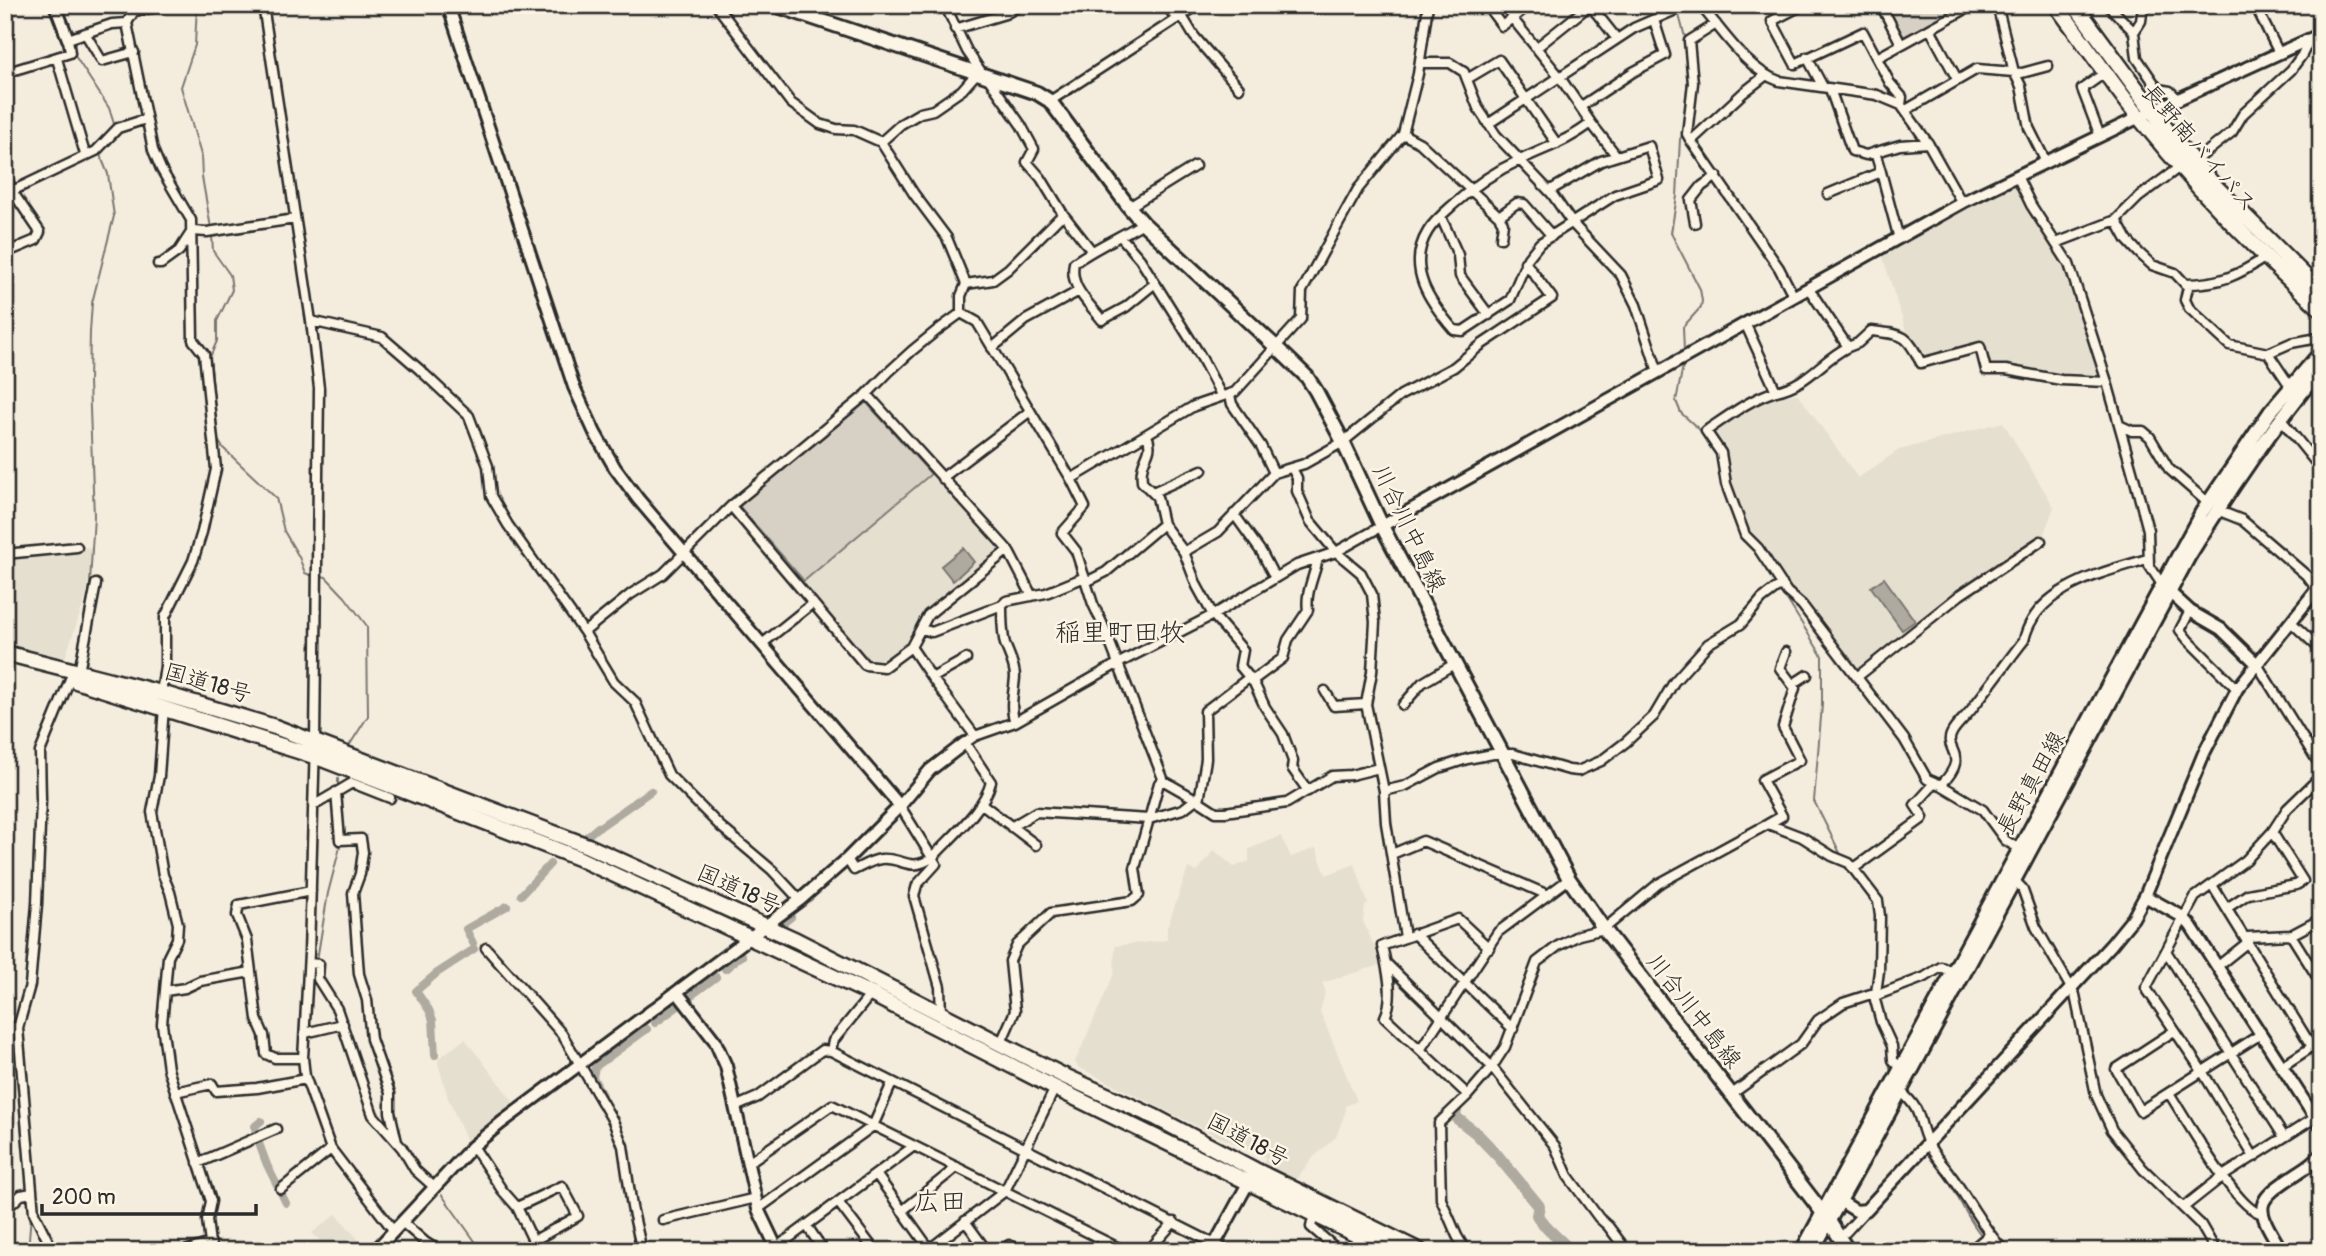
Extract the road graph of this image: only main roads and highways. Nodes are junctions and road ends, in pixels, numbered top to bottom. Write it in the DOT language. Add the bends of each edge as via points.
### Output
graph roads {
  1 [pos="775,5"];
  2 [pos="2056,5"];
  3 [pos="2075,5"];
  4 [pos="2146,114"];
  5 [pos="2188,164"];
  6 [pos="2321,292"];
  7 [pos="2321,309"];
  8 [pos="2321,352"];
  9 [pos="2321,369"];
  10 [pos="2213,506"];
  11 [pos="2166,588"];
  12 [pos="5,653"];
  13 [pos="5,663"];
  14 [pos="74,676"];
  15 [pos="314,748"];
  16 [pos="1251,1176"];
  17 [pos="1825,1217"];
  18 [pos="1389,1251"];
  19 [pos="1420,1251"];
  20 [pos="1802,1251"];
  21 [pos="1812,1251"];
  22 [pos="1848,1251"];
  1 -- 17 [label="main road, 川合川中島線" via="1050,101 1143,223 1307,377 1569,879"];
  2 -- 4 [label="highway, 長野南バイパス" via="2106,72"];
  3 -- 4 [label="highway, 長野南バイパス"];
  4 -- 5 [label="highway, 長野南バイパス"];
  5 -- 6 [label="highway, 長野南バイパス"];
  5 -- 7 [label="highway, 長野南バイパス" via="2266,257"];
  8 -- 10 [label="main road, 長野真田線" via="2290,386"];
  9 -- 10 [label="main road, 長野真田線"];
  10 -- 11 [label="main road, 長野真田線"];
  11 -- 17 [label="main road, 長野真田線" via="1952,972"];
  11 -- 17 [label="main road, 長野真田線" via="1900,1091 1840,1201"];
  12 -- 14 [label="highway, 国道18号"];
  13 -- 14 [label="highway, 国道18号"];
  14 -- 15 [label="highway, 国道18号"];
  15 -- 16 [label="highway, 国道18号" via="578,858 871,994 1055,1088"];
  15 -- 16 [label="highway, 国道18号" via="588,846 796,940 1000,1045 1155,1117"];
  16 -- 18 [label="highway, 国道18号"];
  16 -- 19 [label="highway, 国道18号"];
  17 -- 20 [label="main road, 長野真田線"];
  17 -- 21 [label="main road, 長野真田線"];
  17 -- 22 [label="main road, 川合川中島線"];
}
